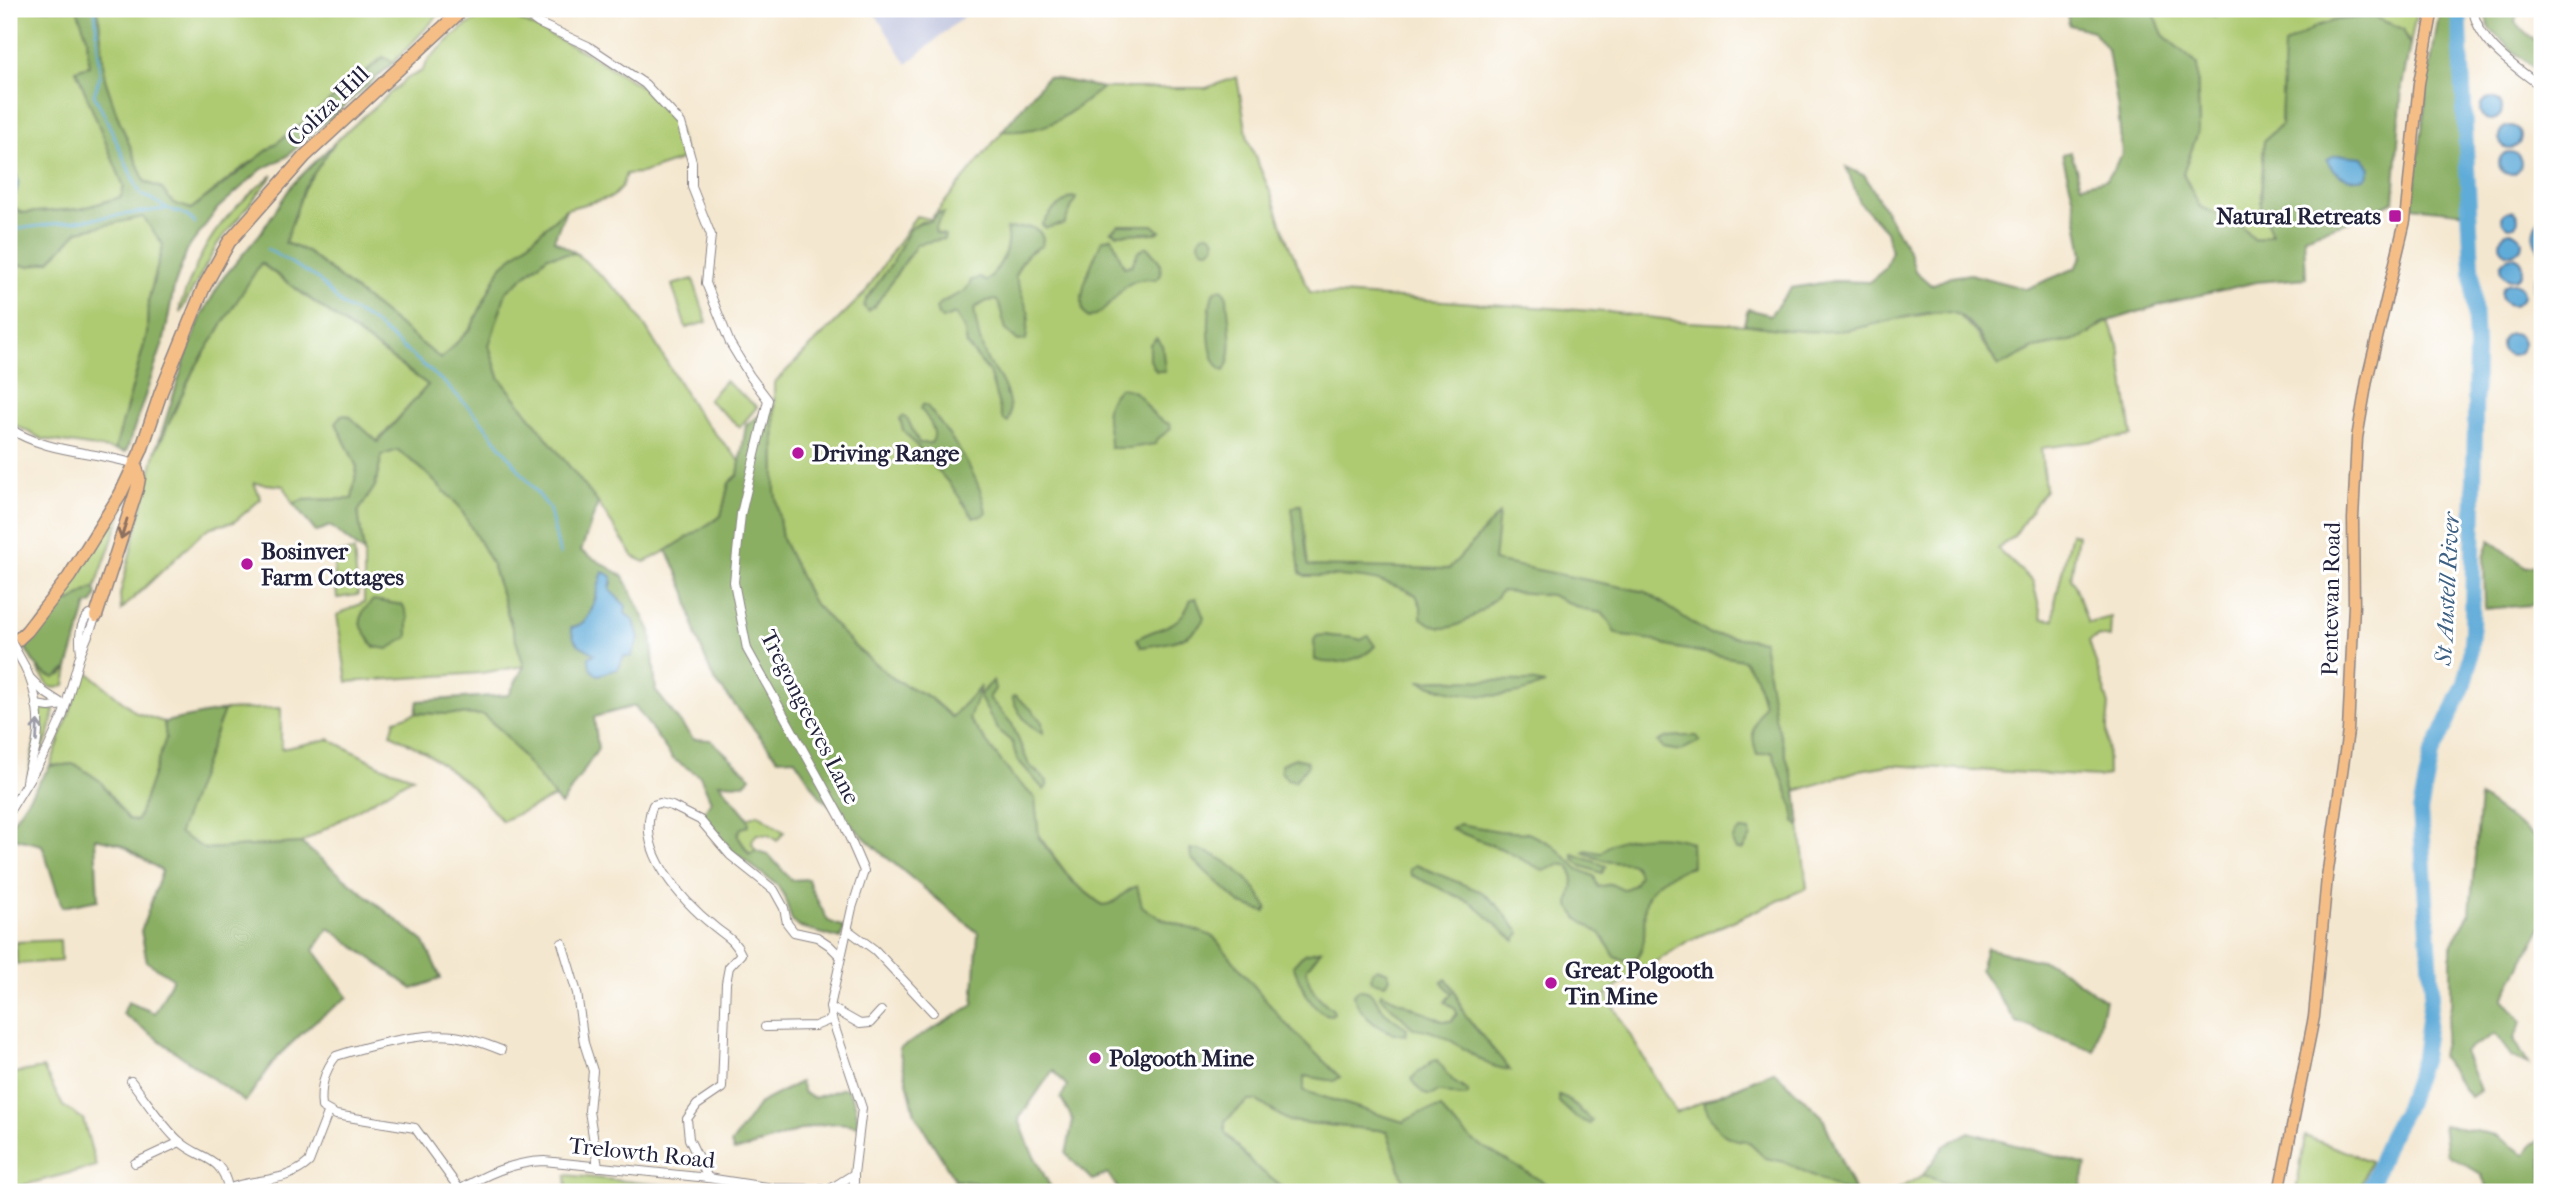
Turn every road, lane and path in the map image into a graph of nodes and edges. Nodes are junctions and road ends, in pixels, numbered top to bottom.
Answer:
1 (463, 9) edge
2 (519, 9) edge
3 (2433, 9) edge
4 (2473, 9) edge
5 (2542, 87) edge
6 (9, 428) edge
7 (135, 464) junction
8 (96, 616) joint
9 (9, 638) edge
10 (9, 648) edge
11 (30, 678) junction
12 (44, 692) junction
13 (35, 702) junction
14 (64, 705) junction
15 (26, 782) junction
16 (9, 812) edge
17 (848, 930) junction
18 (562, 943) dead end
19 (841, 957) junction
20 (831, 1007) junction
21 (881, 1011) dead end
22 (933, 1012) dead end
23 (832, 1019) junction
24 (765, 1027) dead end
25 (501, 1050) dead end
26 (131, 1081) dead end
27 (328, 1113) junction
28 (180, 1142) junction
29 (135, 1163) dead end
30 (598, 1167) junction
31 (854, 1174) junction
32 (708, 1178) junction
33 (727, 1182) junction
34 (225, 1190) edge
35 (458, 1191) edge
36 (727, 1192) edge
37 (828, 1192) edge
38 (854, 1192) edge
39 (2279, 1192) edge

1 - 7 highway, Coliza Hill
2 - 17 street, Tregongeeves Lane
3 - 39 main road, Pentewan Road
4 - 5 street
6 - 7 street
7 -> 8 highway
7 - 10 highway
8 - 14 street
9 - 11 street, bridge
11 - 12 street
11 - 13 street
12 - 13 street
12 - 14 street
13 - 14 street
15 -> 13 street
14 - 15 street
15 - 16 street
17 - 19 street, Tregongeeves Lane
17 - 22 street
18 - 30 street
19 - 20 street, Tregongeeves Lane
19 - 32 street
20 - 21 street
20 - 23 street, Tregongeeves Lane
23 - 24 street
23 - 31 street, Tregongeeves Lane
25 - 27 street
26 - 28 street
27 - 34 street
27 - 35 street
28 - 29 street
28 - 34 street
30 - 32 street, Trelowth Road
30 - 35 street, Trelowth Road
31 - 37 street
31 - 38 street, Tregongeeves Lane
32 - 33 street, Trelowth Road
33 - 36 street
33 - 37 street, Trelowth Road

